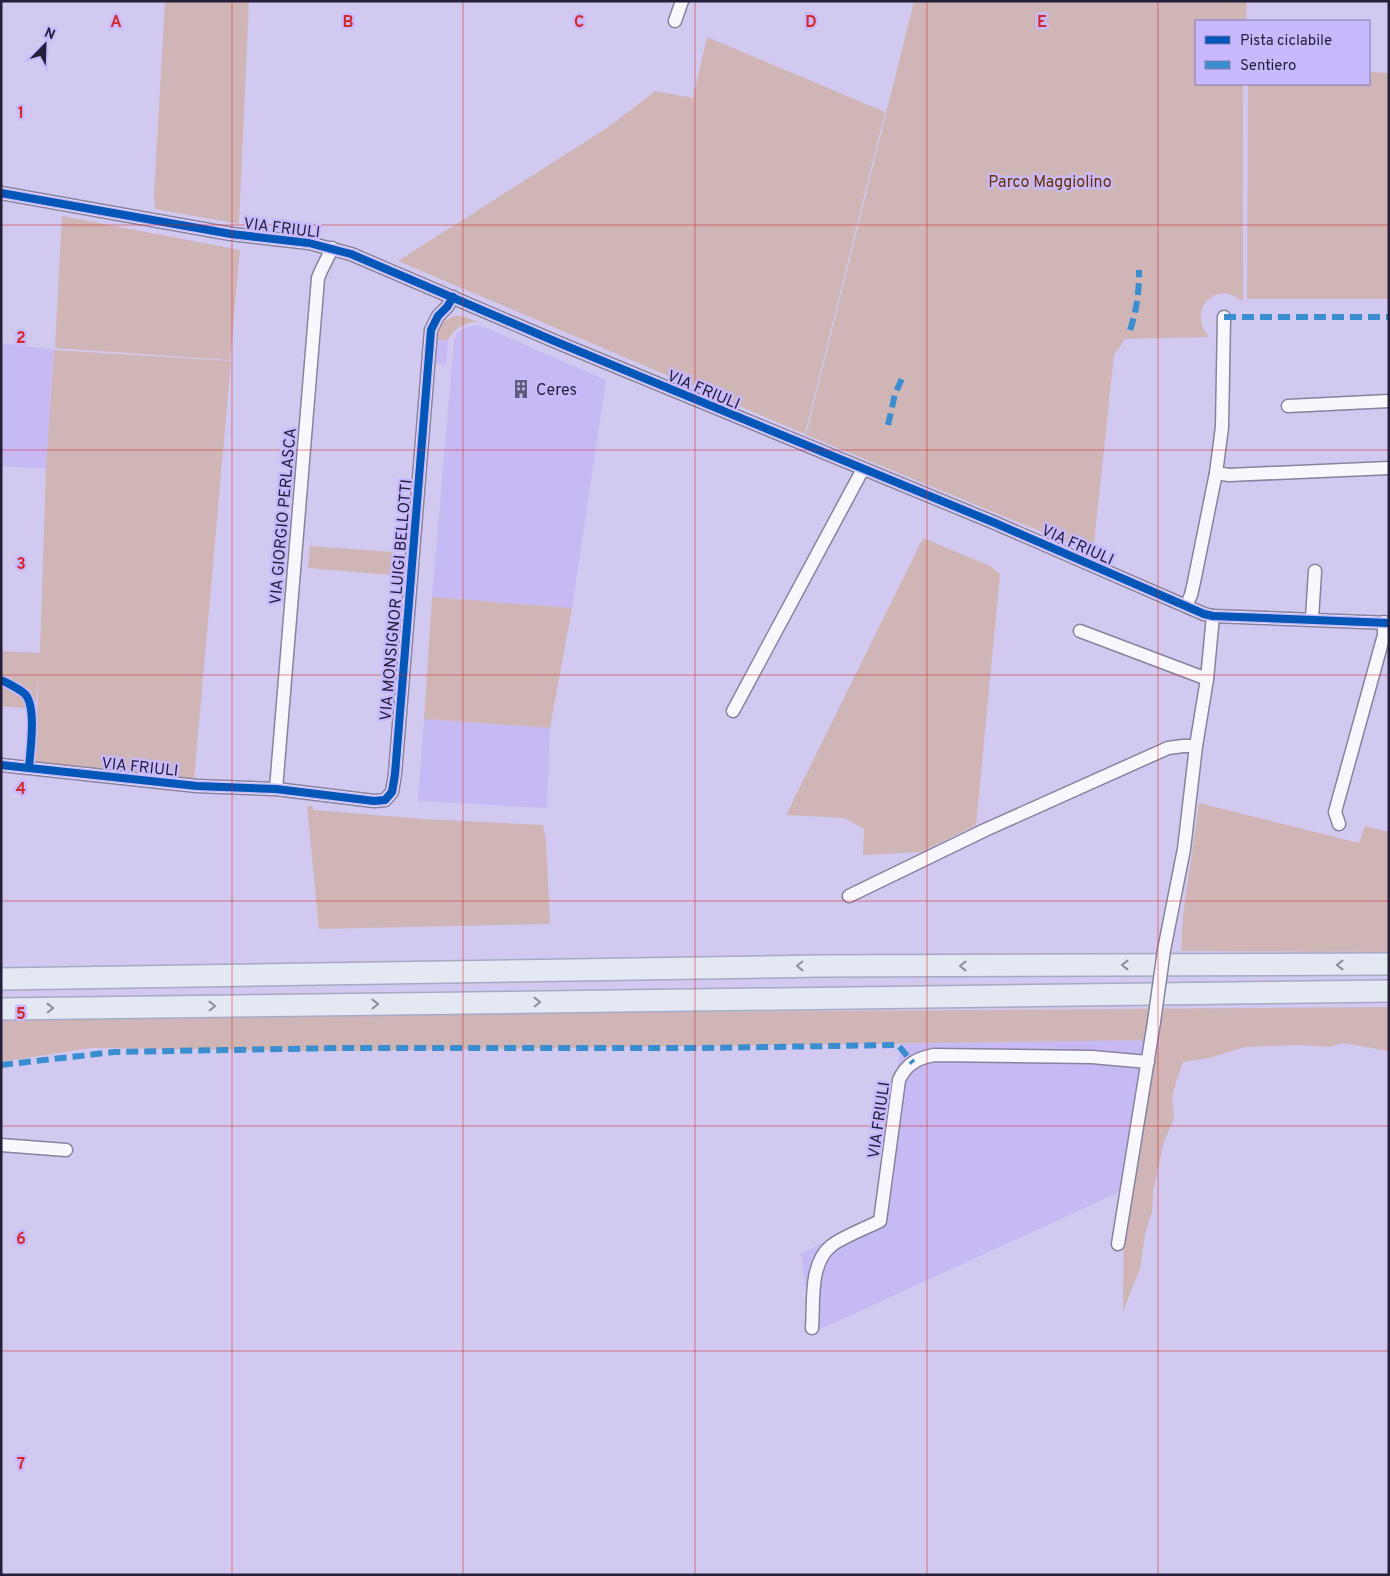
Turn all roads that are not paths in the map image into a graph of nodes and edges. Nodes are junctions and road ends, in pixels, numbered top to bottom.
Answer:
1 (682, 1) edge
2 (675, 21) dead end
3 (1, 193) edge
4 (332, 248) junction
5 (452, 297) junction
6 (1224, 317) dead end
7 (1389, 401) edge
8 (1288, 406) dead end
9 (1389, 468) edge
10 (864, 469) junction
11 (1216, 473) junction
12 (1316, 571) dead end
13 (1186, 606) junction
14 (1213, 616) junction
15 (1312, 619) junction
16 (1387, 622) edge
17 (1080, 631) dead end
18 (1207, 680) junction
19 (733, 711) dead end
20 (1196, 746) junction
21 (1, 765) edge
22 (276, 789) junction
23 (1338, 824) dead end
24 (849, 896) dead end
25 (1389, 964) edge
26 (1, 979) edge
27 (1389, 992) edge
28 (1, 1009) edge
29 (1148, 1062) junction
30 (1, 1145) edge
31 (66, 1150) dead end
32 (1118, 1244) dead end
33 (812, 1328) dead end

1 - 2 street
3 - 4 street, VIA FRIULI
4 - 5 street, VIA FRIULI
4 - 22 street, VIA GIORGIO PERLASCA
5 - 10 street, VIA FRIULI
5 - 22 street, VIA MONSIGNOR LUIGI BELLOTTI
6 - 11 street
7 - 8 street
9 - 11 street
10 - 13 street, VIA FRIULI
10 - 19 street
11 - 13 street
12 - 15 street
13 - 14 street, VIA FRIULI
14 - 15 street, VIA FRIULI
14 - 18 street
15 - 16 street, VIA FRIULI
16 - 23 street, VIA FRIULI
17 - 18 street
18 - 20 street
20 - 24 street
20 - 29 street, bridge
21 - 22 street, VIA FRIULI
25 -> 26 highway
28 -> 27 highway
29 - 32 street
29 - 33 street, VIA FRIULI
30 - 31 street

